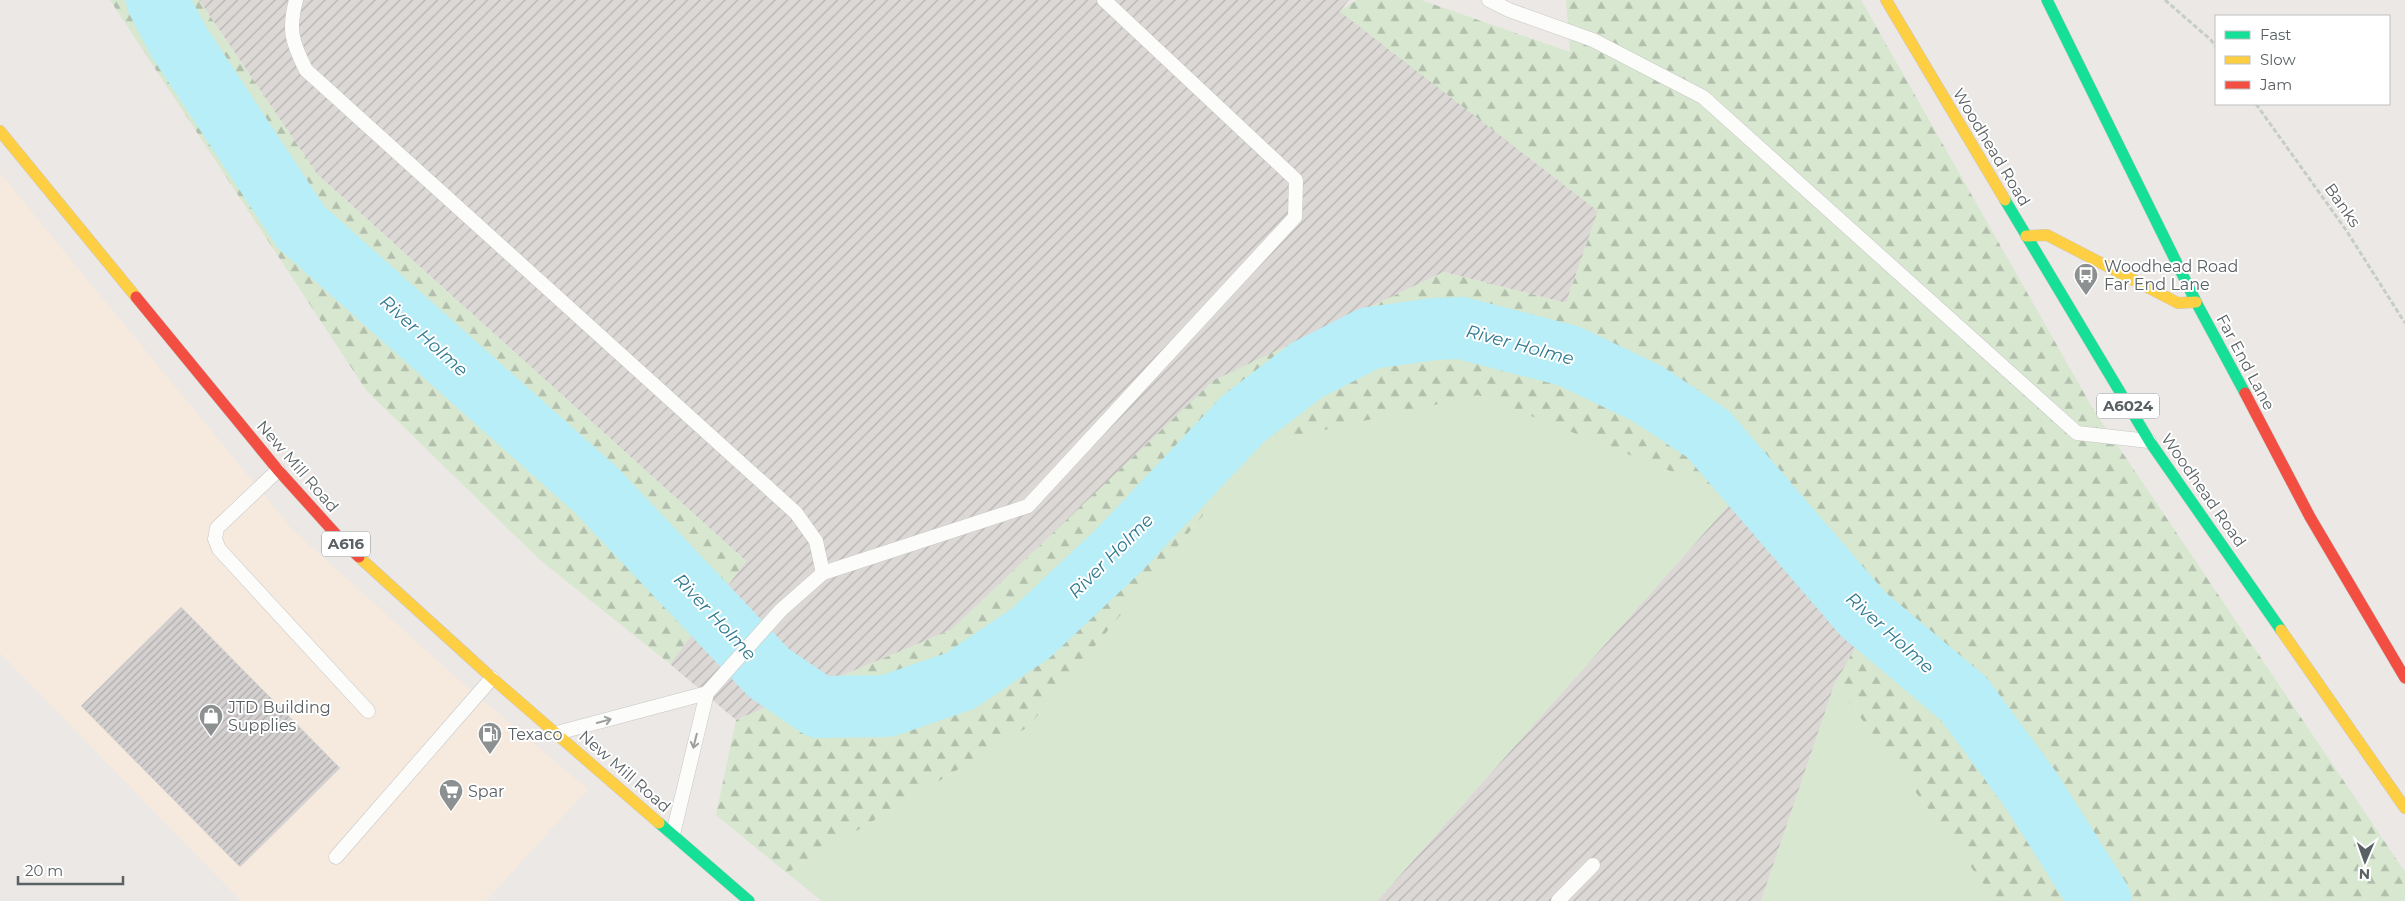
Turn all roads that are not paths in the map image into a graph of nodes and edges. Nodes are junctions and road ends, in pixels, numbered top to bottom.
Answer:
1 (296, 0) edge
2 (1104, 0) edge
3 (1489, 0) edge
4 (1886, 0) edge
5 (2047, 0) edge
6 (0, 131) edge
7 (2026, 236) junction
8 (2196, 302) junction
9 (2150, 442) junction
10 (278, 470) junction
11 (823, 573) junction
12 (492, 678) junction
13 (2405, 678) edge
14 (707, 694) junction
15 (368, 711) dead end
16 (557, 733) junction
17 (2405, 808) edge
18 (673, 834) junction
19 (336, 857) dead end
20 (1593, 864) dead end
21 (749, 901) edge
22 (1558, 901) edge

1 - 11 lane
2 - 11 lane
3 - 9 lane
4 - 7 main road, Woodhead Road / A6024
5 - 8 main road, Far End Lane
6 - 10 main road, New Mill Road / A616
7 - 8 main road
7 - 9 main road, Woodhead Road / A6024
8 - 13 main road, Far End Lane
9 - 17 main road, Woodhead Road / A6024
10 - 12 main road, New Mill Road / A616
10 - 15 lane
11 - 14 lane
12 - 16 main road, New Mill Road / A616
12 - 19 lane
16 -> 14 lane
14 -> 18 lane
16 - 18 main road, New Mill Road / A616
18 - 21 main road, New Mill Road / A616
20 - 22 lane

